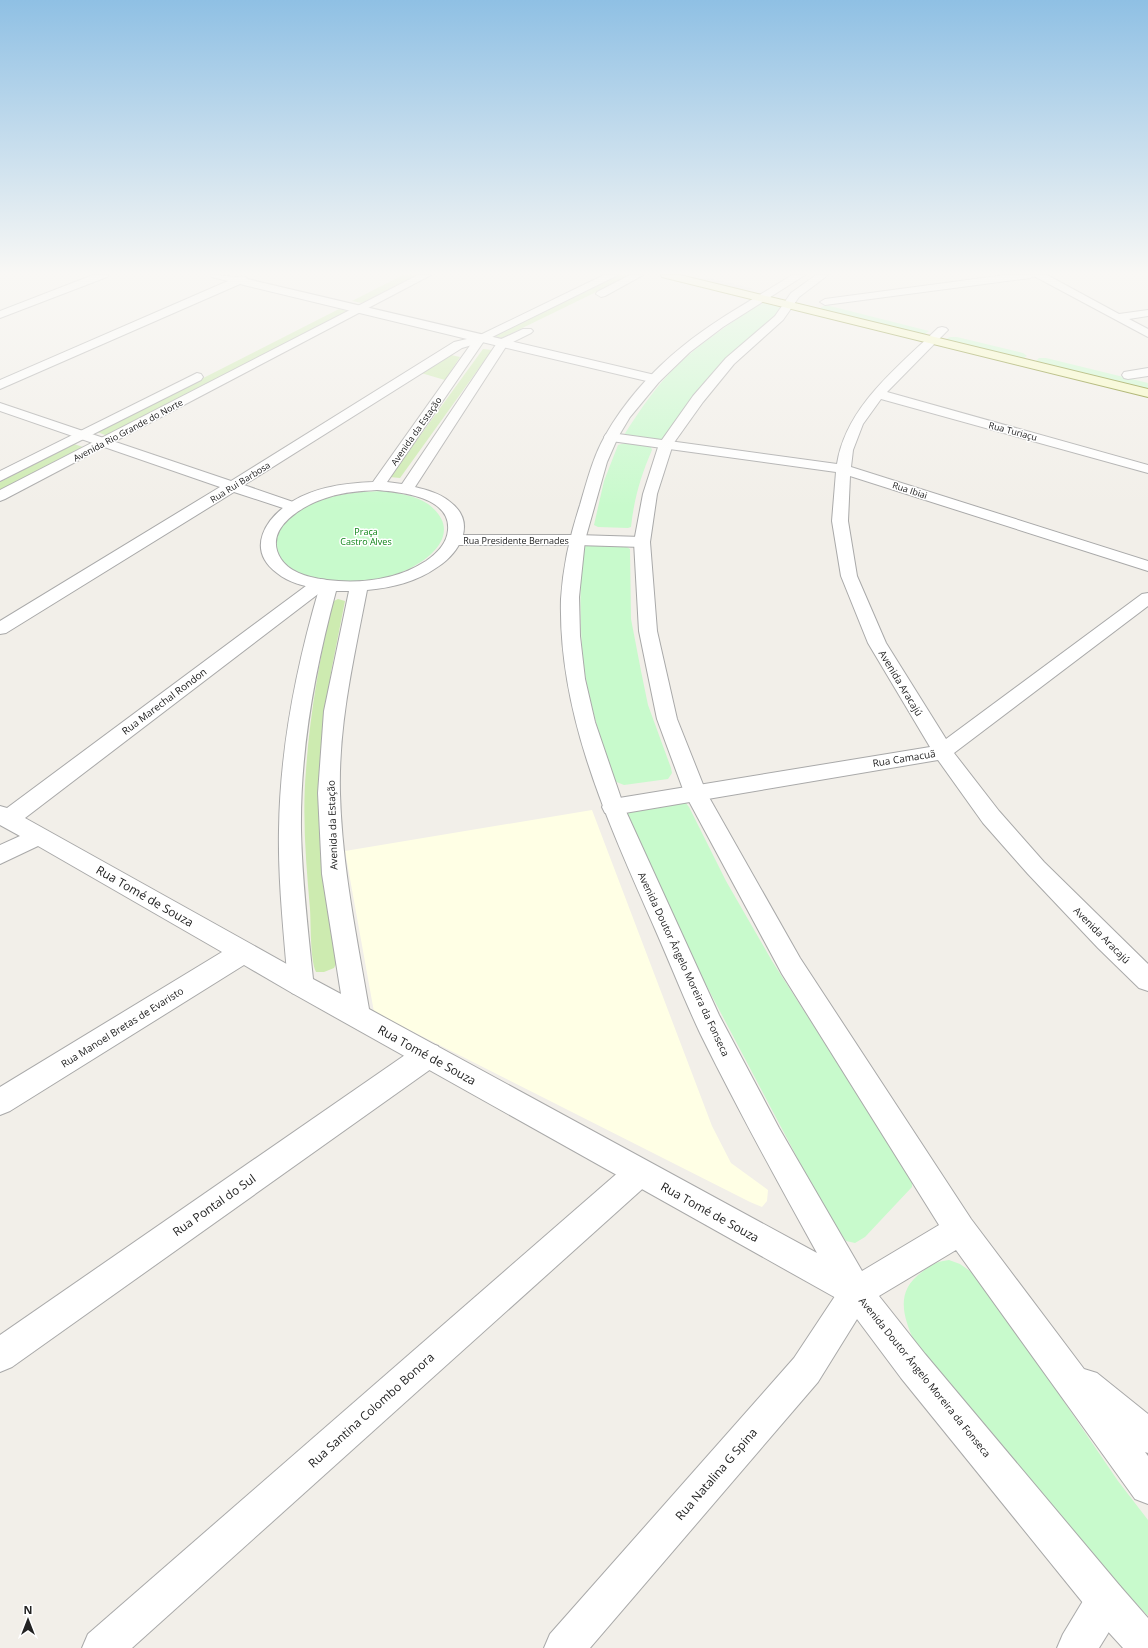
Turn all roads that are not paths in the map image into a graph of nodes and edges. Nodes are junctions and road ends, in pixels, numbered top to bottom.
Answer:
1 (76, 352) edge
2 (277, 352) edge
3 (447, 352) edge
4 (471, 352) edge
5 (497, 352) edge
6 (541, 352) edge
7 (684, 352) edge
8 (740, 352) edge
9 (918, 352) edge
10 (995, 352) edge
11 (1034, 352) dead end
12 (1024, 362) junction
13 (206, 372) dead end
14 (1113, 372) dead end
15 (1148, 372) edge
16 (1128, 375) junction
17 (655, 379) junction
18 (1148, 380) edge
19 (0, 385) edge
20 (1148, 393) edge
21 (878, 394) junction
22 (0, 407) edge
23 (81, 436) junction
24 (611, 437) junction
25 (102, 443) junction
26 (666, 444) junction
27 (843, 469) junction
28 (1148, 469) edge
29 (0, 477) edge
30 (233, 486) junction
31 (377, 486) junction
32 (407, 488) junction
33 (0, 496) edge
34 (294, 507) junction
35 (454, 540) junction
36 (577, 540) junction
37 (642, 542) junction
38 (1148, 566) edge
39 (324, 585) junction
40 (359, 586) junction
41 (1148, 598) edge
42 (0, 629) edge
43 (942, 752) junction
44 (695, 792) junction
45 (613, 807) junction
46 (4, 816) edge
47 (39, 836) junction
48 (0, 855) edge
49 (244, 952) junction
50 (1146, 975) edge
51 (301, 985) junction
52 (357, 1016) junction
53 (428, 1055) junction
54 (0, 1102) edge
55 (639, 1173) junction
56 (960, 1230) junction
57 (856, 1292) junction
58 (0, 1355) edge
59 (1062, 1367) junction
60 (1148, 1436) edge
61 (1148, 1486) edge
62 (1106, 1600) junction
63 (1148, 1647) edge
64 (102, 1648) edge
65 (564, 1648) edge
66 (1077, 1648) edge

1 - 19 street
2 - 25 street, Avenida Rio Grande do Norte
3 - 30 street, Rua Rui Barbosa
4 - 31 street, Avenida da Estação
5 - 32 street
6 - 17 street
7 - 17 street, Avenida Doutor Ângelo Moreira da Fonseca
8 - 26 street
9 - 21 street, Avenida Aracajú
10 - 12 main road
11 - 12 main road
12 - 20 main road
13 - 23 street, Avenida Rio Grande do Norte
14 - 16 main road
15 - 16 street
16 - 18 main road
17 - 24 street, Avenida Doutor Ângelo Moreira da Fonseca
21 - 27 street, Avenida Aracajú
21 - 28 street, Rua Turiaçu
22 - 23 street
23 - 25 street
23 - 29 street, Avenida Rio Grande do Norte
24 - 26 street, Rua Ibiai
24 - 36 street, Avenida Doutor Ângelo Moreira da Fonseca
25 - 30 street
25 - 33 street, Avenida Rio Grande do Norte
26 - 27 street, Rua Ibiai
26 - 37 street
27 - 38 street, Rua Ibiai
27 - 43 street, Avenida Aracajú
30 - 34 street
30 - 42 street, Rua Rui Barbosa
31 - 32 street
31 - 34 street
32 - 35 street
34 - 39 street
35 - 36 street, Rua Presidente Bernades
35 - 40 street
36 - 37 street, Rua Presidente Bernades
36 - 45 street, Avenida Doutor Ângelo Moreira da Fonseca
37 - 44 street
39 - 40 street
39 - 46 street, Rua Marechal Rondon
39 - 51 street
40 - 52 street, Avenida da Estação
41 - 43 street, Rua Camacuã
43 - 44 street, Rua Camacuã
43 - 50 street, Avenida Aracajú
44 - 45 street, Rua Camacuã
44 - 56 street
45 - 57 street, Avenida Doutor Ângelo Moreira da Fonseca
46 - 47 street, Rua Tomé de Souza
47 - 48 street
47 - 49 street, Rua Tomé de Souza
49 - 51 street, Rua Tomé de Souza
49 - 54 street, Rua Manoel Bretas de Evaristo
51 - 52 street, Rua Tomé de Souza
52 - 53 street, Rua Tomé de Souza
53 - 55 street, Rua Tomé de Souza
53 - 58 street, Rua Pontal do Sul
55 - 57 street, Rua Tomé de Souza
55 - 64 street, Rua Santina Colombo Bonora
56 - 57 street
56 - 59 street
57 - 62 street, Avenida Doutor Ângelo Moreira da Fonseca
57 - 65 street, Rua Natalina G Spina
59 - 60 street
59 - 61 street
62 - 63 street, Avenida Doutor Ângelo Moreira da Fonseca
62 - 66 street

